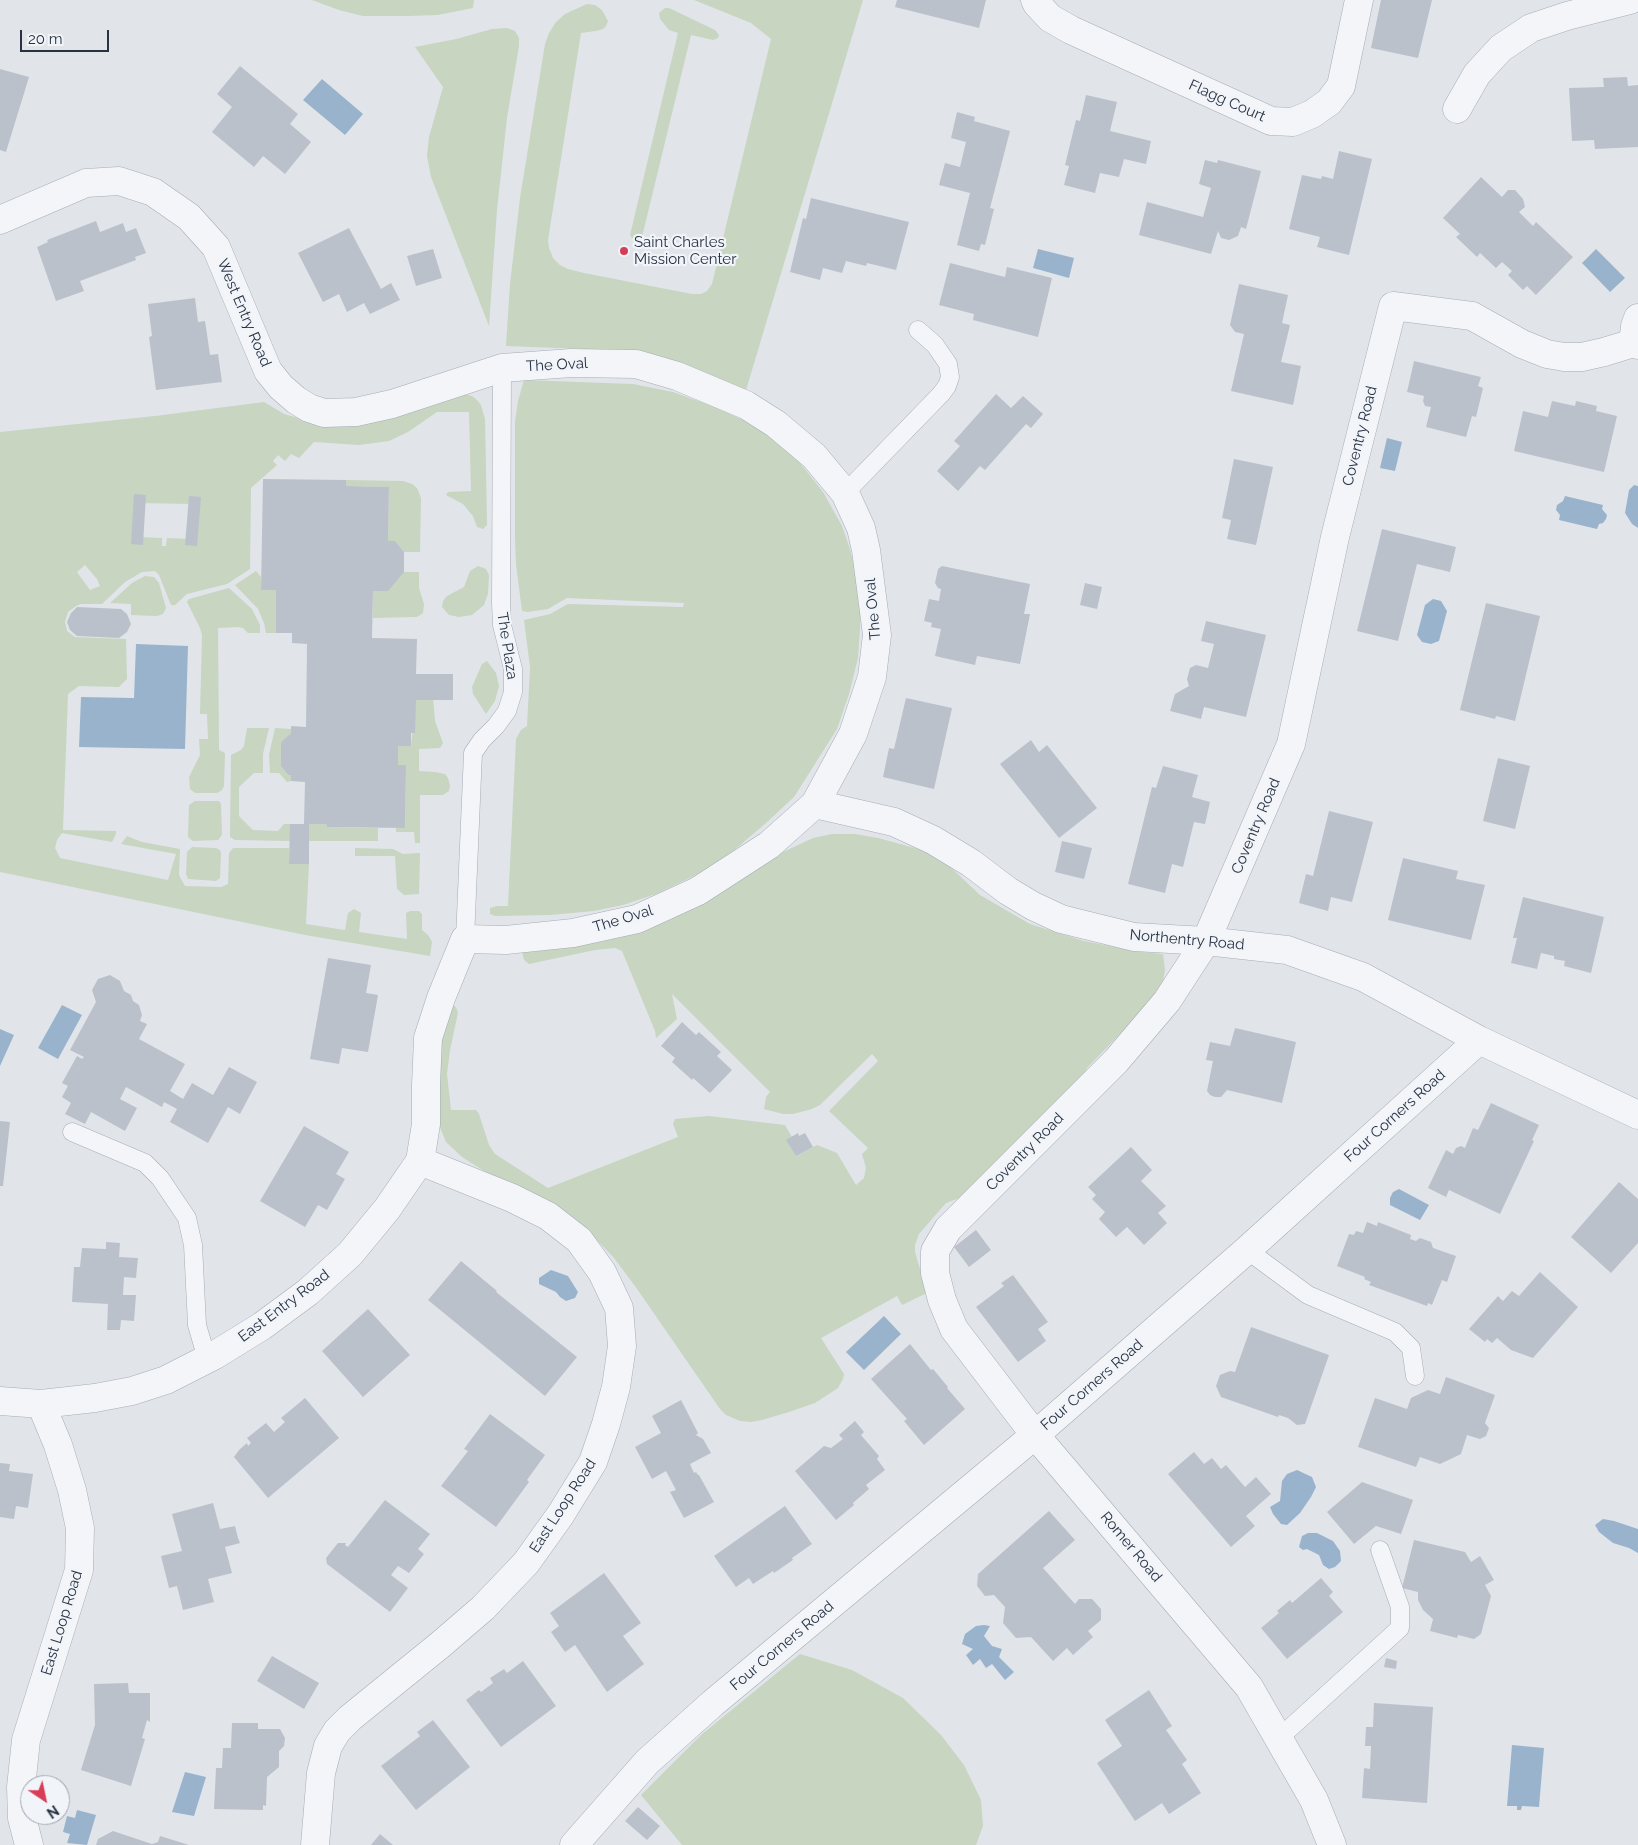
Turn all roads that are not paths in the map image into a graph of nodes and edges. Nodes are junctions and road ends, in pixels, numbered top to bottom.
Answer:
1 (1035, 0) edge
2 (1359, 0) edge
3 (1630, 0) edge
4 (1457, 109) dead end
5 (0, 220) edge
6 (918, 330) dead end
7 (1638, 335) edge
8 (502, 368) junction
9 (845, 493) junction
10 (815, 804) junction
11 (465, 939) junction
12 (1206, 941) junction
13 (1479, 1040) junction
14 (1638, 1115) edge
15 (72, 1132) dead end
16 (420, 1161) junction
17 (1247, 1250) junction
18 (935, 1251) joint
19 (207, 1359) junction
20 (1414, 1376) dead end
21 (0, 1401) edge
22 (41, 1404) junction
23 (1035, 1435) junction
24 (1380, 1550) dead end
25 (1278, 1739) junction
26 (29, 1845) edge
27 (315, 1845) edge
28 (574, 1845) edge
29 (1332, 1845) edge

1 - 2 street, Flagg Court
3 - 4 street
5 - 8 street, West Entry Road
6 - 9 lane
7 - 12 street, Coventry Road
8 - 9 street, The Oval
8 - 11 lane, The Plaza
9 - 10 street, The Oval
10 - 11 street, The Oval
10 - 12 street, Northentry Road
11 - 16 street, East Entry Road
12 - 13 street, Northentry Road
12 - 18 street, Coventry Road
13 - 14 street
13 - 17 street, Four Corners Road
15 - 19 lane
16 - 19 street, East Entry Road
16 - 27 street, East Loop Road
17 - 20 lane
17 - 23 street, Four Corners Road
18 - 23 street, Romer Road
19 - 22 street, East Entry Road
21 - 22 street, East Entry Road
22 - 26 street, East Loop Road
23 - 25 street, Romer Road
23 - 28 street, Four Corners Road
24 - 25 lane
25 - 29 street, Romer Road

